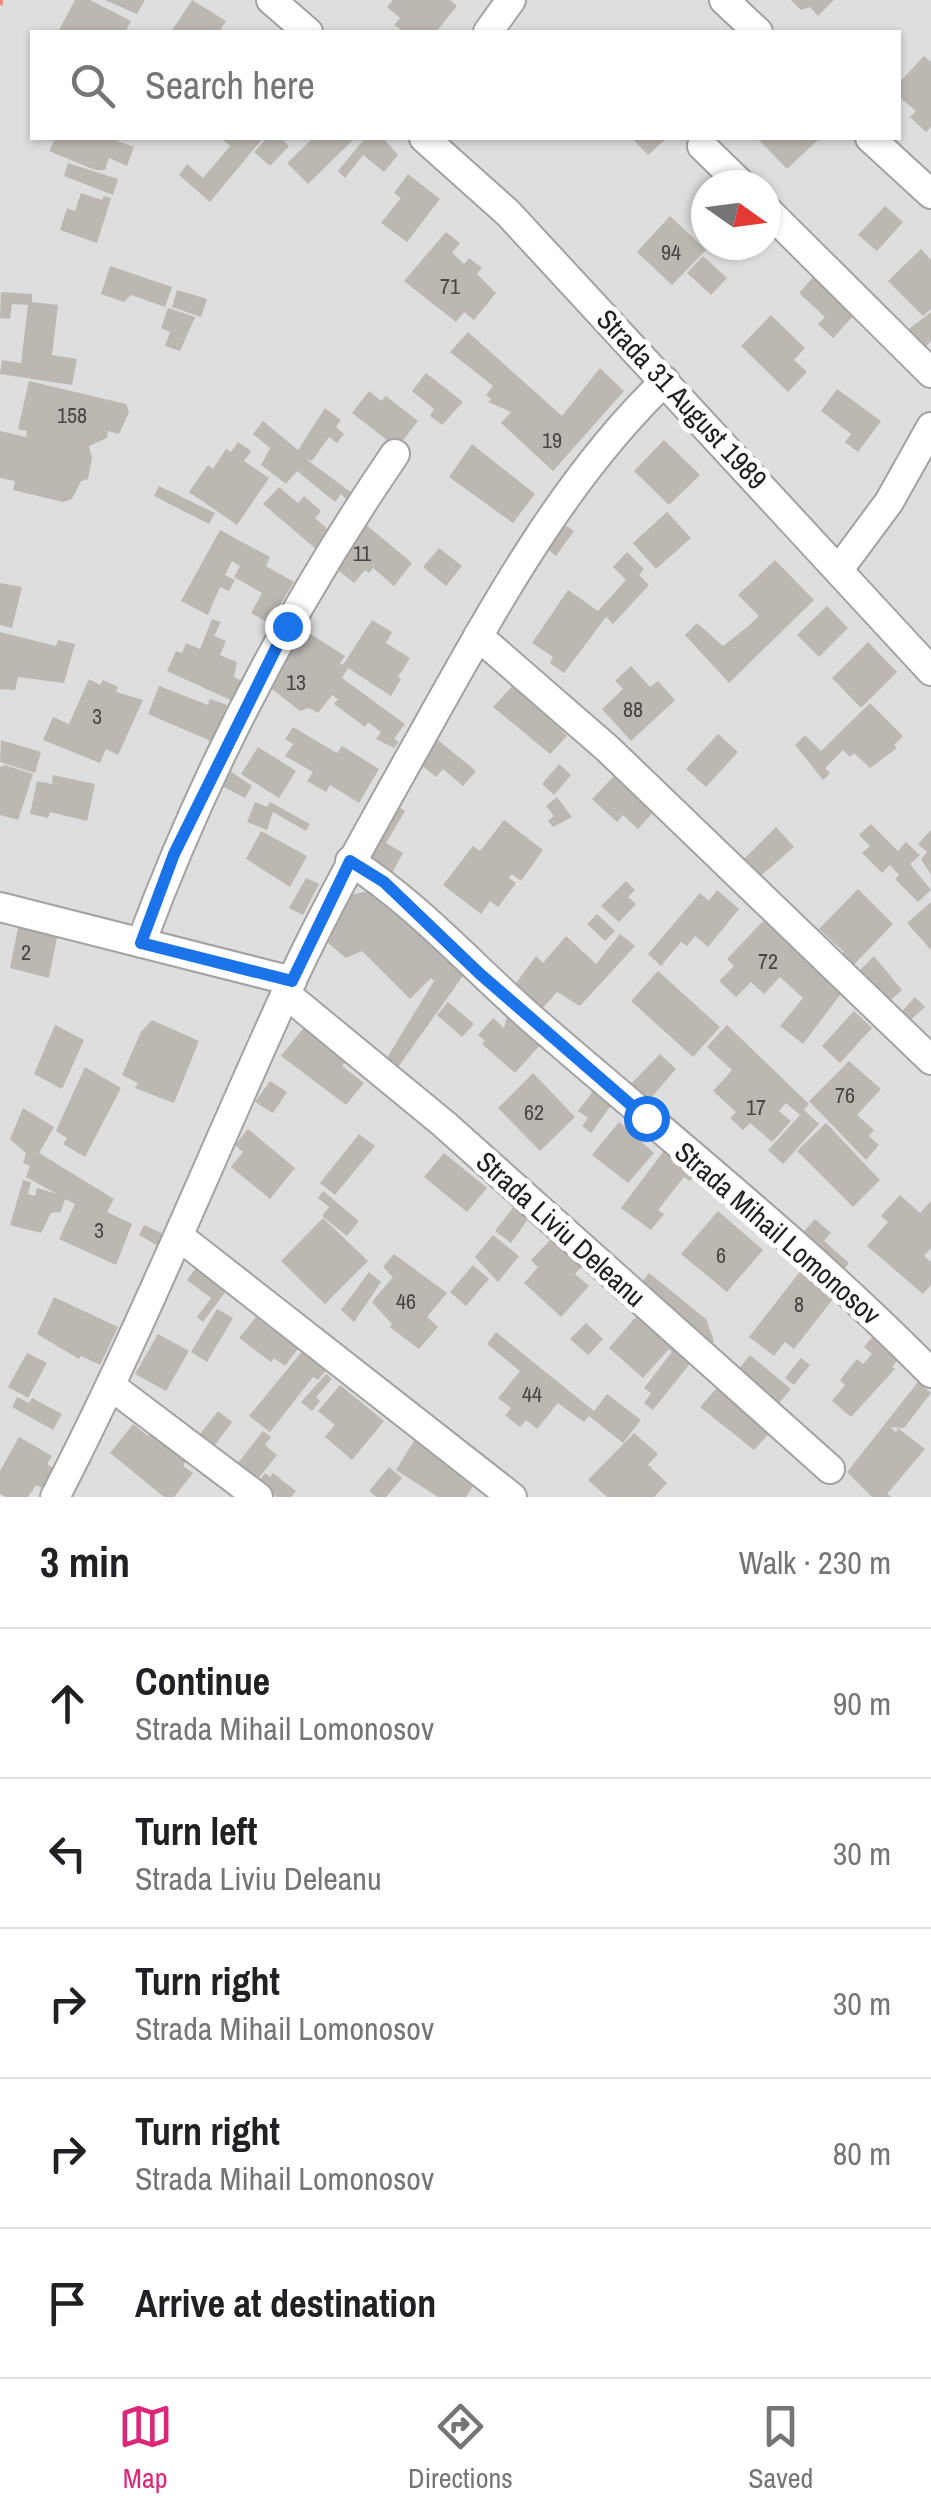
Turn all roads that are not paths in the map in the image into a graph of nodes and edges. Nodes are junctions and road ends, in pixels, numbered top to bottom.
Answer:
1 (271, 0) edge
2 (511, 0) edge
3 (724, 0) edge
4 (306, 30) edge
5 (489, 30) edge
6 (756, 30) edge
7 (426, 140) edge
8 (872, 140) edge
9 (702, 146) dead end
10 (727, 170) edge
11 (931, 194) edge
12 (781, 224) edge
13 (931, 373) edge
14 (665, 381) junction
15 (931, 427) edge
16 (395, 454) dead end
17 (840, 568) junction
18 (478, 636) junction
19 (931, 670) edge
20 (350, 861) junction
21 (0, 907) edge
22 (141, 943) junction
23 (289, 988) junction
24 (931, 1060) edge
25 (180, 1237) junction
26 (931, 1374) edge
27 (110, 1386) junction
28 (830, 1470) dead end
29 (54, 1497) edge
30 (258, 1497) edge
31 (512, 1497) edge

1 - 4 street
2 - 5 street
3 - 6 street
7 - 14 street, Strada 31 August 1989
8 - 11 street
9 - 10 street
12 - 13 street
14 - 17 street, Strada 31 August 1989
14 - 18 street
15 - 17 street
16 - 22 street
17 - 19 street, Strada 31 August 1989
18 - 20 street
18 - 24 street
20 - 23 street
20 - 26 street, Strada Mihail Lomonosov
21 - 22 street
22 - 23 street
23 - 25 street
23 - 28 street, Strada Liviu Deleanu
25 - 27 street
25 - 31 street
27 - 29 street
27 - 30 street

